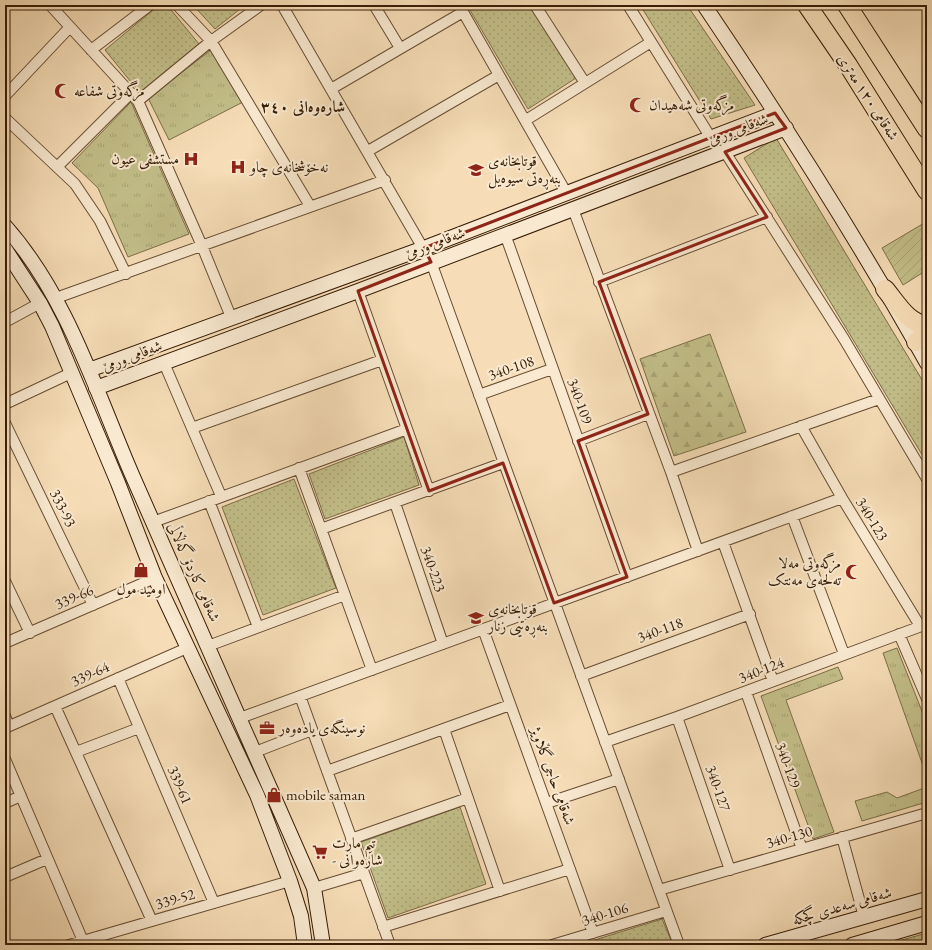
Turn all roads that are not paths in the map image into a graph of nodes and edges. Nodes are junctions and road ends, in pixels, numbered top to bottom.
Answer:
1 (50, 5) edge
2 (150, 5) edge
3 (177, 5) edge
4 (261, 5) edge
5 (282, 5) edge
6 (374, 5) edge
7 (535, 5) edge
8 (628, 5) edge
9 (704, 5) edge
10 (807, 5) edge
11 (847, 5) edge
12 (461, 9) edge
13 (70, 27) junction
14 (211, 41) junction
15 (651, 42) junction
16 (400, 48) junction
17 (91, 50) junction
18 (499, 75) junction
19 (585, 83) junction
20 (331, 88) junction
21 (130, 93) junction
22 (5, 96) edge
23 (138, 101) junction
24 (775, 113) junction
25 (5, 118) edge
26 (526, 120) junction
27 (786, 128) junction
28 (927, 129) edge
29 (711, 138) junction
30 (368, 151) junction
31 (725, 152) junction
32 (57, 167) junction
33 (917, 174) junction
34 (385, 180) junction
35 (927, 191) edge
36 (567, 194) junction
37 (927, 197) edge
38 (310, 206) junction
39 (573, 209) junction
40 (767, 217) junction
41 (5, 226) edge
42 (505, 234) junction
43 (202, 246) junction
44 (424, 248) junction
45 (5, 249) edge
46 (431, 262) junction
47 (126, 274) junction
48 (599, 282) junction
49 (885, 289) junction
50 (358, 291) junction
51 (56, 298) junction
52 (40, 303) junction
53 (231, 317) junction
54 (5, 322) edge
55 (927, 325) edge
56 (923, 346) edge
57 (382, 360) junction
58 (164, 362) junction
59 (552, 369) junction
60 (89, 370) junction
61 (71, 373) junction
62 (96, 388) junction
63 (479, 395) junction
64 (879, 399) junction
65 (5, 404) edge
66 (648, 414) junction
67 (5, 423) edge
68 (801, 426) junction
69 (192, 428) junction
70 (407, 429) junction
71 (578, 441) junction
72 (503, 462) junction
73 (299, 468) junction
74 (671, 472) junction
75 (133, 476) junction
76 (927, 479) edge
77 (118, 483) junction
78 (429, 491) junction
79 (221, 496) junction
80 (842, 498) junction
81 (208, 501) junction
82 (395, 503) junction
83 (792, 516) junction
84 (153, 522) junction
85 (321, 529) junction
86 (723, 542) junction
87 (698, 551) junction
88 (627, 577) junction
89 (155, 578) junction
90 (5, 581) edge
91 (345, 595) junction
92 (554, 603) junction
93 (93, 605) junction
94 (750, 614) junction
95 (924, 625) edge
96 (258, 628) junction
97 (483, 629) junction
98 (30, 632) junction
99 (899, 634) junction
100 (5, 643) edge
101 (443, 644) junction
102 (208, 646) junction
103 (187, 648) junction
104 (844, 654) junction
105 (372, 670) junction
106 (581, 676) junction
107 (118, 678) junction
108 (773, 681) junction
109 (746, 692) junction
110 (300, 696) junction
111 (927, 699) edge
112 (510, 705) junction
113 (55, 706) junction
114 (5, 716) edge
115 (677, 717) junction
116 (240, 718) junction
117 (7, 727) edge
118 (139, 728) junction
119 (444, 729) junction
120 (312, 730) junction
121 (606, 742) junction
122 (76, 752) junction
123 (255, 752) junction
124 (5, 760) edge
125 (327, 771) junction
126 (620, 779) junction
127 (21, 796) junction
128 (468, 798) junction
129 (5, 803) edge
130 (547, 803) junction
131 (927, 813) edge
132 (842, 837) junction
133 (351, 839) junction
134 (802, 849) junction
135 (48, 859) junction
136 (570, 869) junction
137 (730, 870) junction
138 (364, 873) junction
139 (5, 877) edge
140 (290, 881) junction
141 (314, 888) junction
142 (659, 890) junction
143 (500, 891) junction
144 (927, 899) edge
145 (214, 903) junction
146 (666, 911) junction
147 (864, 917) junction
148 (152, 921) junction
149 (927, 923) edge
150 (383, 927) junction
151 (593, 933) junction
152 (82, 941) junction
153 (791, 942) edge
154 (69, 945) edge
155 (306, 945) edge
156 (323, 945) edge
157 (390, 945) edge
158 (552, 945) edge
159 (678, 945) edge
160 (765, 945) edge
161 (852, 945) edge

1 - 13 street
2 - 17 street
3 - 14 street
4 - 14 street
5 - 20 street
6 - 16 street
7 - 19 street
8 - 15 street
9 - 24 street
10 - 33 highway, شەقامی ١٢٠ مەتری
11 - 28 highway
12 - 16 street
12 - 18 street
13 - 17 street
13 - 22 street
14 - 23 street
14 - 38 street
15 - 19 street
15 - 29 street
16 - 20 street
17 - 21 street
18 - 26 street
18 - 30 street
19 - 26 street
20 - 30 street
21 - 23 street
21 - 32 street
23 - 43 street
24 - 27 street
24 - 29 street, شەقامی ورمێ
25 - 32 street
26 - 36 street
27 - 31 street, شەقامی ورمێ
27 - 49 street
29 - 36 street, شەقامی ورمێ
30 - 34 street
31 - 39 street, شەقامی ورمێ
31 - 40 street
32 - 47 street
33 - 35 highway, شەقامی ١٢٠ مەتری
33 - 37 highway
34 - 38 street
34 - 44 street
36 - 44 street, شەقامی ورمێ
38 - 43 street
39 - 42 street, شەقامی ورمێ
39 - 48 street
40 - 48 street
40 - 64 street
41 - 51 street, شەقامی کاردۆ گەڵاڵی
42 - 46 street, شەقامی ورمێ
42 - 59 street, 340-109
43 - 47 street
43 - 53 street
44 - 46 street
44 - 53 street, شەقامی ورمێ
45 - 52 street
46 - 50 street, شەقامی ورمێ
46 - 63 street
47 - 51 street
48 - 66 street
49 - 55 highway
49 - 56 street
50 - 57 street
50 - 58 street, شەقامی ورمێ
51 - 60 street, شەقامی کاردۆ گەڵاڵی
52 - 54 street
52 - 61 street
53 - 60 street, شەقامی ورمێ
57 - 69 street
57 - 70 street
58 - 62 street, شەقامی ورمێ
58 - 69 street
59 - 63 street, 340-108
59 - 71 street, 340-109
60 - 62 street, شەقامی کاردۆ گەڵاڵی
61 - 65 street
61 - 77 street
62 - 75 street, شەقامی کاردۆ گەڵاڵی
63 - 72 street
64 - 68 street
64 - 76 street
66 - 71 street
66 - 74 street
67 - 93 street, 333-93
68 - 74 street
68 - 80 street, 340-123
69 - 79 street
70 - 73 street
70 - 78 street
71 - 88 street, 340-109
72 - 78 street
72 - 92 street
73 - 79 street
73 - 85 street
74 - 87 street
75 - 77 street
75 - 84 street, شەقامی کاردۆ گەڵاڵی
77 - 89 street
78 - 82 street
79 - 81 street
80 - 83 street
80 - 95 street, 340-123
81 - 84 street
81 - 96 street
82 - 85 street
82 - 101 street, 340-223
83 - 86 street
83 - 104 street
84 - 102 street, شەقامی کاردۆ گەڵاڵی
85 - 91 street
86 - 87 street
86 - 94 street
87 - 88 street
88 - 92 street
89 - 93 street, 339-66
89 - 103 street
90 - 98 street
91 - 96 street
91 - 105 street
92 - 97 street
92 - 106 street
93 - 98 street, 339-66
94 - 106 street, 340-118
94 - 108 street
95 - 99 street, 340-124
96 - 102 street
97 - 101 street
97 - 112 street, شەقامی حاجی گڵاویژ
98 - 100 street, 339-66
99 - 104 street, 340-124
99 - 111 street
101 - 105 street
102 - 116 street, شەقامی کاردۆ گەڵاڵی
103 - 107 street, 339-64
103 - 140 street
104 - 108 street, 340-124
105 - 110 street
106 - 121 street
107 - 113 street, 339-64
107 - 118 street, 339-61
108 - 109 street, 340-124
109 - 115 street, 340-124
109 - 134 street, 340-129
110 - 116 street
110 - 120 street
112 - 119 street
112 - 130 street, شەقامی حاجی گڵاویژ
113 - 117 street, 339-64
113 - 122 street
114 - 117 street
115 - 121 street, 340-124
115 - 137 street, 340-127
116 - 123 street, شەقامی کاردۆ گەڵاڵی
118 - 122 street
118 - 145 street, 339-61
119 - 125 street
119 - 128 street
120 - 123 street
120 - 125 street
121 - 126 street
122 - 148 street
123 - 141 street, شەقامی کاردۆ گەڵاڵی
124 - 127 street
125 - 133 street
126 - 130 street
126 - 142 street
127 - 129 street
127 - 135 street
128 - 133 street
128 - 143 street
130 - 136 street, شەقامی حاجی گڵاویژ
131 - 132 street, 340-130
132 - 134 street, 340-130
132 - 147 street
133 - 138 street
134 - 137 street, 340-130
135 - 139 street
135 - 152 street
136 - 143 street
136 - 151 street, شەقامی حاجی گڵاویژ
137 - 142 street, 340-130
138 - 141 street
138 - 150 street
140 - 145 street, 339-52
140 - 155 street
141 - 156 street, شەقامی کاردۆ گەڵاڵی
142 - 146 street
143 - 150 street
144 - 147 street, شەقامی سەعدی گچکە
145 - 148 street, 339-52
146 - 151 street, 340-106
146 - 159 street
147 - 153 street, شەقامی سەعدی گچکە
148 - 152 street, 339-52
149 - 161 street
150 - 157 street
151 - 158 street, 340-106
152 - 154 street, 339-52
153 - 160 street, شەقامی سەعدی گچکە

